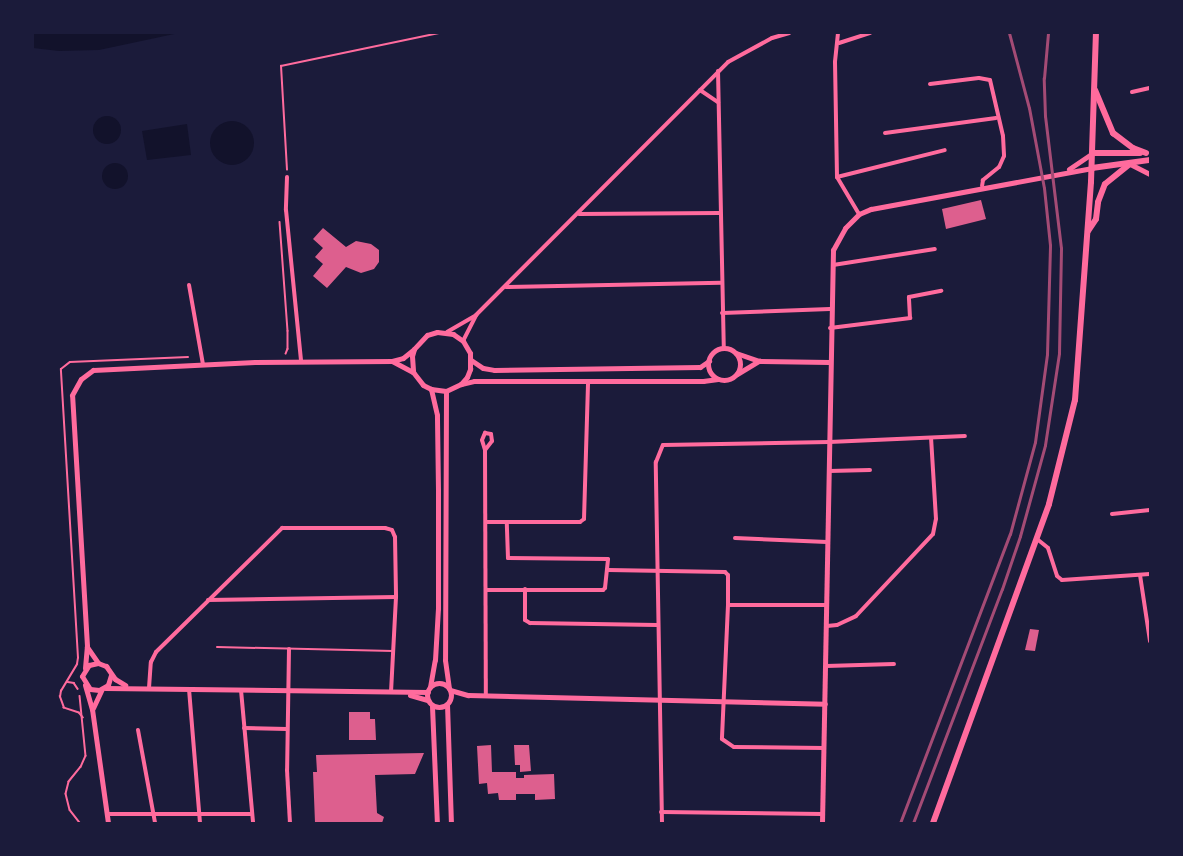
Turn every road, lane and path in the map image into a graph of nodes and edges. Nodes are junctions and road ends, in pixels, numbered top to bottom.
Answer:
1 (439, 33) edge
2 (789, 33) edge
3 (838, 33) edge
4 (870, 33) edge
5 (1096, 33) edge
6 (839, 43) junction
7 (718, 71) junction
8 (930, 84) dead end
9 (1094, 88) junction
10 (1150, 88) edge
11 (700, 90) junction
12 (1132, 92) dead end
13 (718, 102) junction
14 (996, 118) junction
15 (885, 134) dead end
16 (945, 150) dead end
17 (1093, 153) junction
18 (1148, 153) edge
19 (1150, 160) edge
20 (1130, 164) junction
21 (1092, 168) junction
22 (1059, 173) junction
23 (1150, 174) edge
24 (287, 177) joint
25 (837, 177) junction
26 (982, 186) junction
27 (719, 213) junction
28 (279, 214) dead end
29 (577, 214) junction
30 (858, 214) junction
31 (1087, 232) junction
32 (935, 249) dead end
33 (832, 265) junction
34 (721, 283) junction
35 (189, 285) dead end
36 (504, 287) junction
37 (941, 291) dead end
38 (830, 309) junction
39 (722, 313) junction
40 (476, 315) junction
41 (830, 328) junction
42 (447, 332) junction
43 (463, 341) junction
44 (724, 348) junction
45 (414, 349) junction
46 (735, 352) junction
47 (286, 354) dead end
48 (471, 360) junction
49 (99, 361) dead end
50 (392, 361) junction
51 (759, 361) junction
52 (301, 362) junction
53 (709, 362) junction
54 (829, 362) junction
55 (203, 364) junction
56 (588, 369) junction
57 (414, 372) junction
58 (737, 374) junction
59 (718, 379) junction
60 (588, 381) junction
61 (461, 384) junction
62 (431, 389) junction
63 (446, 391) junction
64 (965, 436) dead end
65 (931, 438) junction
66 (829, 442) junction
67 (485, 450) dead end
68 (870, 470) dead end
69 (828, 471) junction
70 (1150, 510) edge
71 (1112, 514) dead end
72 (486, 522) junction
73 (507, 522) junction
74 (735, 538) dead end
75 (1037, 539) junction
76 (827, 542) junction
77 (608, 570) junction
78 (658, 571) junction
79 (1150, 574) edge
80 (1140, 575) junction
81 (487, 590) junction
82 (525, 590) junction
83 (396, 597) junction
84 (207, 600) junction
85 (728, 605) junction
86 (827, 605) junction
87 (657, 625) junction
88 (827, 626) junction
89 (1150, 641) edge
90 (87, 646) junction
91 (217, 647) dead end
92 (289, 649) junction
93 (393, 651) junction
94 (98, 663) junction
95 (894, 664) dead end
96 (826, 666) junction
97 (85, 668) junction
98 (111, 675) junction
99 (68, 682) junction
100 (85, 685) junction
101 (130, 687) junction
102 (149, 688) junction
103 (103, 689) junction
104 (189, 689) junction
105 (429, 689) junction
106 (449, 689) junction
107 (241, 690) junction
108 (288, 691) junction
109 (391, 693) junction
110 (403, 693) junction
111 (468, 695) junction
112 (486, 695) junction
113 (660, 699) junction
114 (723, 700) junction
115 (449, 702) junction
116 (430, 703) junction
117 (825, 704) junction
118 (81, 706) junction
119 (92, 709) junction
120 (75, 712) junction
121 (82, 718) junction
122 (244, 728) junction
123 (287, 729) junction
124 (138, 730) dead end
125 (824, 748) junction
126 (661, 812) junction
127 (153, 813) junction
128 (199, 813) junction
129 (107, 814) junction
130 (252, 814) junction
131 (822, 814) junction
132 (80, 823) edge
133 (108, 823) edge
134 (155, 823) edge
135 (200, 823) edge
136 (253, 823) edge
137 (290, 823) edge
138 (437, 823) edge
139 (451, 823) edge
140 (662, 823) edge
141 (822, 823) edge
142 (933, 823) edge

1 - 24 path
2 - 7 street
3 - 6 street
4 - 6 street
5 - 9 main road
6 - 25 street
7 - 11 street
7 - 13 street
8 - 14 street
9 - 17 main road
9 - 18 main road
10 - 12 street
11 - 13 street
11 - 29 street
13 - 27 street
14 - 15 street
14 - 26 street
16 - 25 street
17 - 18 main road
17 - 21 main road
17 - 22 street
19 - 20 main road
20 - 21 main road
20 - 23 street
20 - 31 main road
21 - 22 street
21 - 31 main road
22 - 26 street
24 - 52 street
25 - 30 street
26 - 30 street
27 - 29 street
27 - 34 street
28 - 47 path
29 - 36 street
30 - 33 street
31 - 75 main road
32 - 33 street
33 - 38 street
34 - 36 street
34 - 39 street
35 - 55 street
36 - 40 street
37 - 41 street
38 - 39 street
38 - 41 street
39 - 44 street
40 - 42 street
40 - 43 street
41 - 54 street
42 - 43 street
42 - 45 street
43 - 48 street
44 - 46 street
44 - 53 street
45 - 50 street
45 - 57 street
46 - 51 street
46 - 58 street
48 - 56 street
48 - 61 street
49 - 99 path
50 - 52 street
50 - 57 street
51 - 54 street
51 - 58 street
52 - 55 street
53 - 56 street
53 - 59 street
54 - 66 street
55 - 90 street
56 - 60 street
57 - 62 street
58 - 59 street
59 - 60 street
60 - 61 street
60 - 73 street
61 - 63 street
62 - 63 street
62 - 105 street
63 - 106 street
64 - 65 street
65 - 66 street
65 - 88 street
66 - 69 street
66 - 78 street
67 - 72 street
68 - 69 street
69 - 76 street
70 - 71 street
72 - 73 street
72 - 81 street
73 - 77 street
74 - 76 street
75 - 80 street
75 - 142 main road
76 - 86 street
77 - 78 street
77 - 82 street
78 - 85 street
78 - 87 street
79 - 80 street
80 - 89 street
81 - 82 street
81 - 112 street
82 - 87 street
83 - 84 street
83 - 84 street
83 - 93 street
84 - 102 street
85 - 86 street
85 - 114 street
86 - 88 street
87 - 113 street
88 - 96 street
90 - 94 street
90 - 97 street
91 - 92 lane
92 - 93 lane
92 - 108 street
93 - 109 street
94 - 97 street
94 - 98 street
95 - 96 street
96 - 117 street
97 - 100 street
98 - 101 street
98 - 103 street
99 - 118 path
99 - 120 path
100 - 103 street
100 - 119 street
101 - 102 street
101 - 103 street
102 - 104 street
103 - 119 street
104 - 107 street
104 - 128 street
105 - 106 street
105 - 110 street
105 - 116 street
106 - 111 street
106 - 115 street
107 - 108 street
107 - 122 street
108 - 109 street
108 - 123 street
109 - 110 street
110 - 116 street
111 - 112 street
111 - 115 street
112 - 113 street
113 - 114 street
113 - 126 street
114 - 117 street
114 - 125 street
115 - 116 street
115 - 139 street
116 - 138 street
117 - 125 street
118 - 120 path
118 - 121 path
119 - 129 street
120 - 121 path
121 - 132 path
122 - 123 street
122 - 130 street
123 - 137 street
124 - 127 street
125 - 131 street
126 - 131 street
126 - 140 street
127 - 128 street
127 - 129 street
127 - 134 street
128 - 130 street
128 - 135 street
129 - 133 street
130 - 136 street
131 - 141 street

